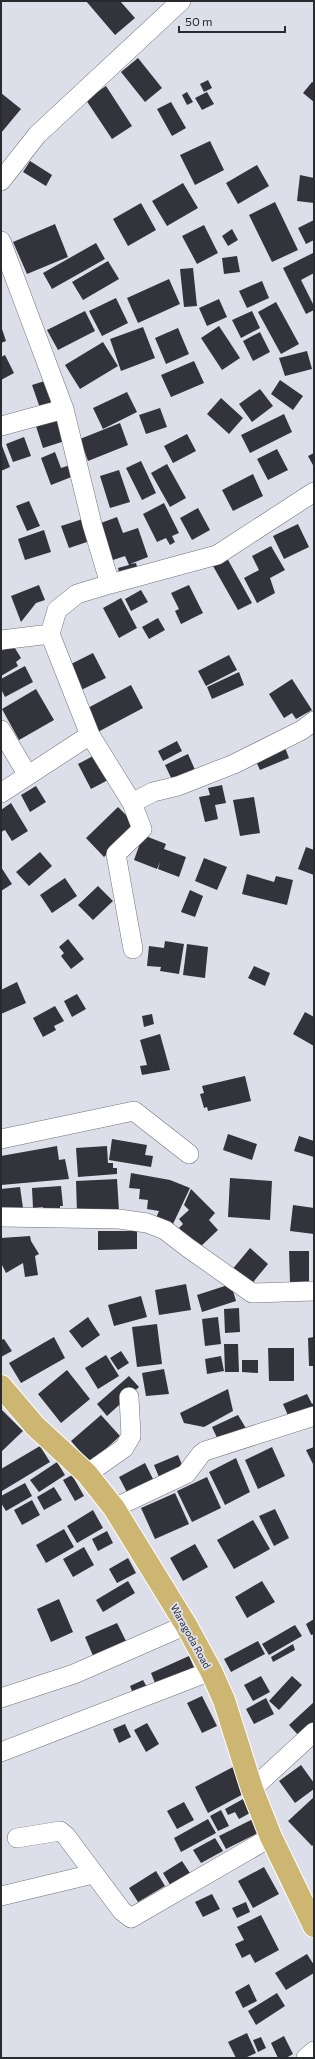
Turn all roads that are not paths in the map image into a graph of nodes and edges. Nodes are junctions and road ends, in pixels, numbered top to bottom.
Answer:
1 (176, 2) edge
2 (1, 181) edge
3 (1, 241) edge
4 (64, 409) junction
5 (1, 426) edge
6 (314, 492) edge
7 (110, 584) junction
8 (50, 634) junction
9 (1, 640) edge
10 (314, 721) edge
11 (1, 730) edge
12 (90, 735) junction
13 (27, 774) junction
14 (1, 792) edge
15 (132, 803) junction
16 (134, 949) dead end
17 (1, 1139) edge
18 (189, 1154) dead end
19 (1, 1217) edge
20 (314, 1291) edge
21 (1, 1386) edge
22 (130, 1396) dead end
23 (314, 1416) edge
24 (87, 1474) junction
25 (114, 1508) junction
26 (186, 1625) junction
27 (211, 1671) junction
28 (1, 1698) edge
29 (314, 1732) edge
30 (1, 1752) edge
31 (252, 1789) junction
32 (271, 1837) junction
33 (17, 1838) dead end
34 (93, 1874) junction
35 (1, 1896) edge
36 (314, 1926) edge
37 (314, 2051) edge
38 (306, 2058) edge

1 - 2 street
3 - 4 street
4 - 5 street
4 - 7 street
6 - 7 street
7 - 8 street
8 - 9 street
8 - 12 street
10 - 15 street
11 - 13 street
12 - 13 street
12 - 15 street
13 - 14 street
15 - 16 street
17 - 18 street
19 - 20 street
21 - 24 main road, Waragoda Road
22 - 24 street
23 - 25 street
24 - 25 main road, Waragoda Road
25 - 26 main road, Waragoda Road
26 - 27 main road, Waragoda Road
26 - 28 street
27 - 30 street
27 - 31 main road, Waragoda Road
29 - 31 street
31 - 32 main road, Waragoda Road
32 - 34 street
32 - 36 main road, Waragoda Road
33 - 34 street
34 - 35 street
37 - 38 street

